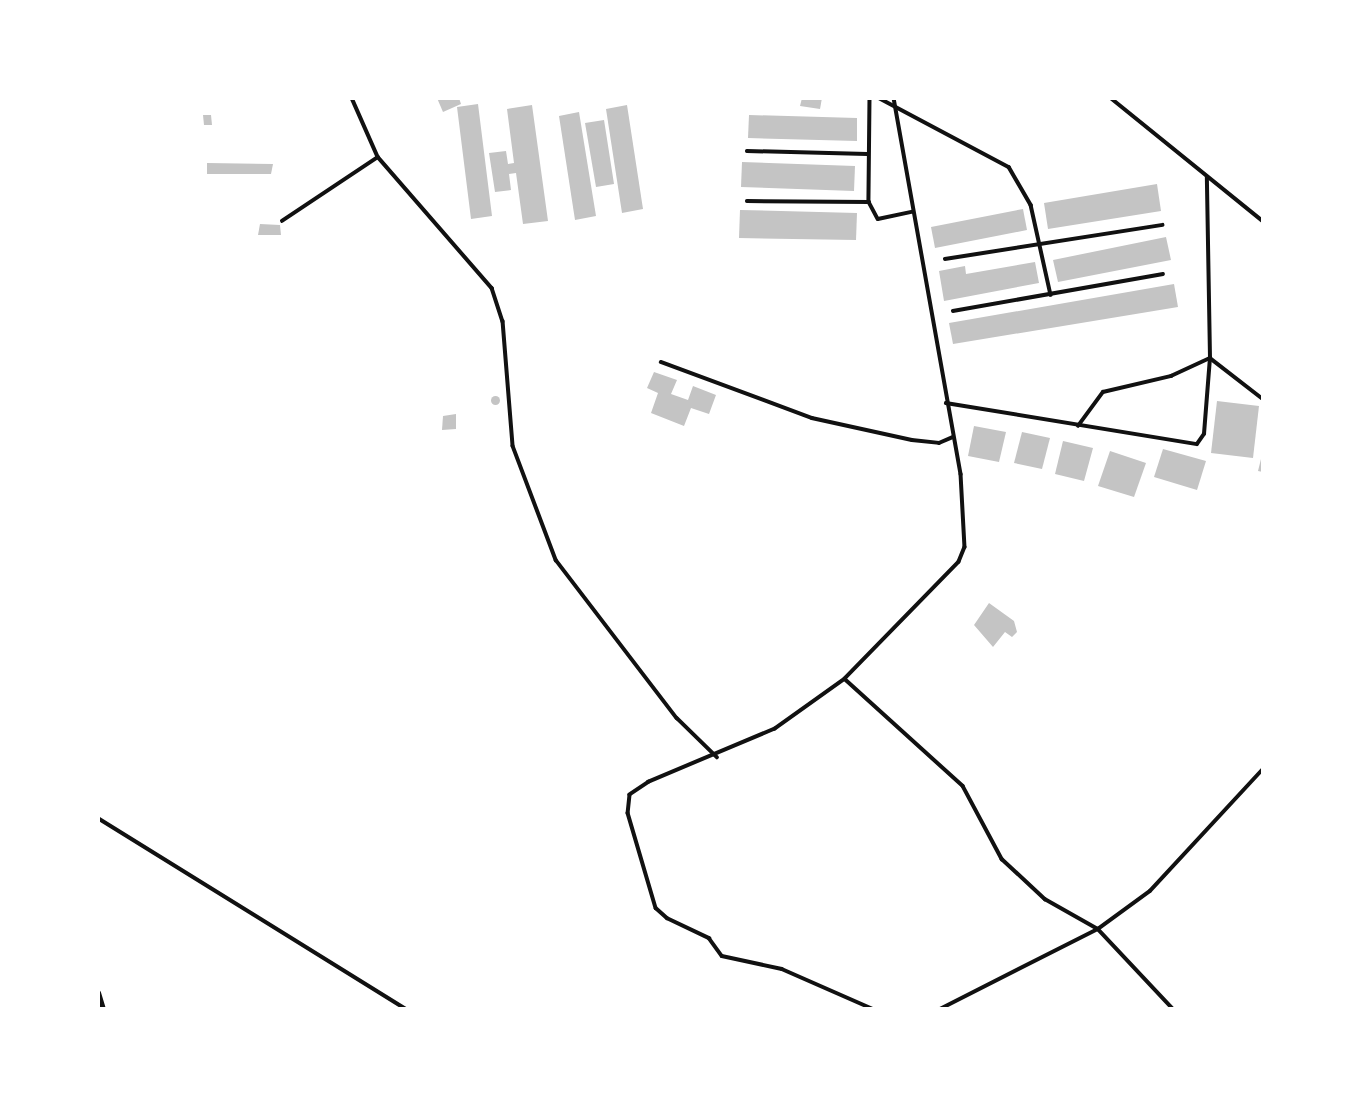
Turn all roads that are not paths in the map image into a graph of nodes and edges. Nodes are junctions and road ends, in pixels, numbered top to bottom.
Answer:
1 (352, 98) edge
2 (870, 98) edge
3 (878, 98) edge
4 (894, 98) edge
5 (1111, 98) edge
6 (896, 106) junction
7 (747, 151) dead end
8 (867, 154) junction
9 (377, 157) junction
10 (1208, 178) junction
11 (747, 201) dead end
12 (869, 202) junction
13 (912, 212) junction
14 (282, 221) dead end
15 (1263, 221) edge
16 (1162, 225) dead end
17 (1042, 244) junction
18 (945, 259) dead end
19 (1163, 274) dead end
20 (1051, 295) junction
21 (953, 311) dead end
22 (1210, 358) junction
23 (661, 362) dead end
24 (1263, 399) edge
25 (947, 403) junction
26 (1077, 425) junction
27 (953, 437) junction
28 (845, 679) junction
29 (717, 757) junction
30 (1263, 769) edge
31 (98, 818) edge
32 (1098, 929) junction
33 (98, 993) edge
34 (103, 1009) edge
35 (406, 1009) edge
36 (873, 1009) edge
37 (940, 1009) edge
38 (1173, 1009) edge

1 - 9 lane
2 - 8 lane
3 - 6 lane
4 - 6 lane
5 - 10 lane
6 - 13 lane
6 - 17 lane
7 - 8 lane
8 - 12 lane
9 - 14 lane
9 - 29 lane
10 - 15 lane
10 - 22 lane
11 - 12 lane
12 - 13 lane
13 - 25 lane
16 - 17 lane
17 - 18 lane
17 - 20 lane
19 - 20 lane
20 - 21 lane
22 - 24 lane
22 - 26 lane
22 - 26 lane
23 - 27 lane
25 - 26 lane
25 - 27 lane
27 - 28 lane
28 - 29 lane
28 - 32 lane
29 - 36 lane
30 - 32 lane
31 - 35 lane
32 - 37 lane
32 - 38 lane
33 - 34 street

